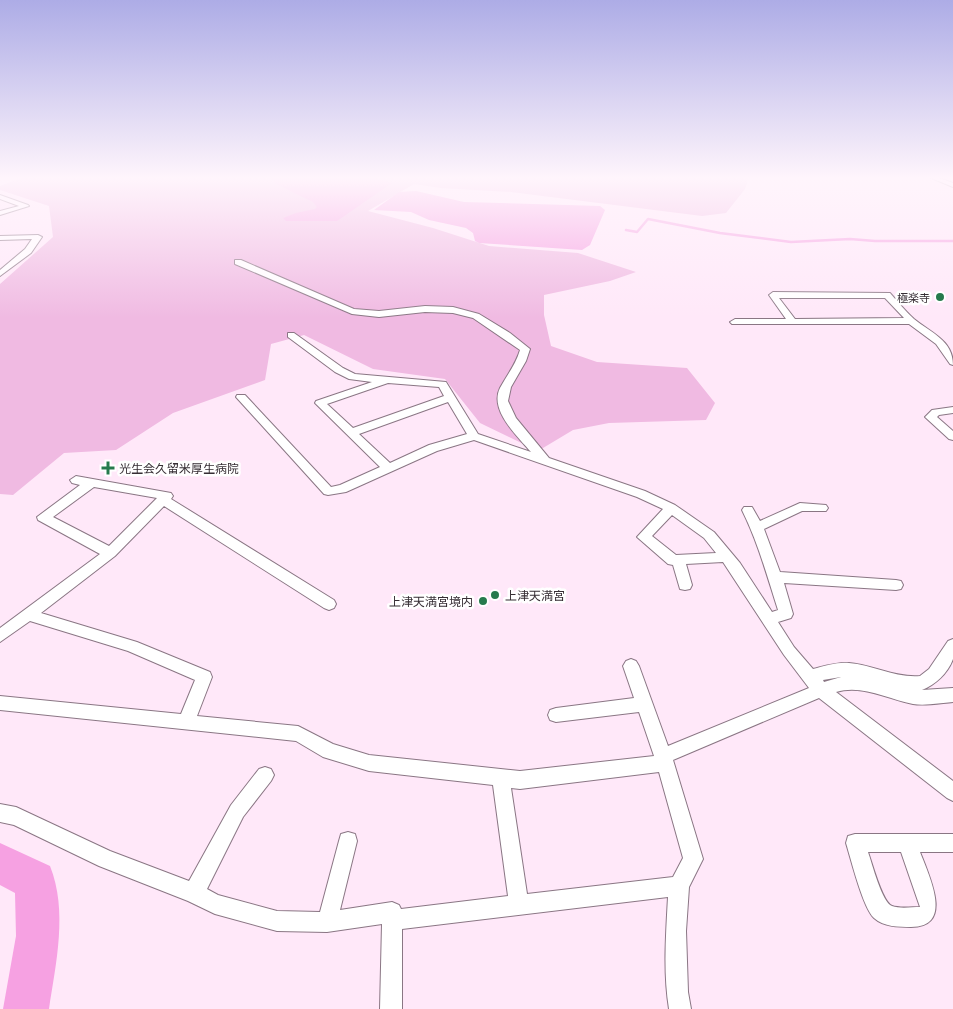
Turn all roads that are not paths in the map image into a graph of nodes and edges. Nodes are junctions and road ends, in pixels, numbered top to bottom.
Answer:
1 (0, 238) edge
2 (238, 262) dead end
3 (0, 274) edge
4 (911, 321) junction
5 (735, 322) dead end
6 (792, 322) junction
7 (291, 336) dead end
8 (940, 342) junction
9 (953, 343) edge
10 (953, 362) edge
11 (389, 380) junction
12 (241, 397) dead end
13 (450, 398) junction
14 (953, 410) edge
15 (351, 433) junction
16 (474, 436) junction
17 (953, 437) edge
18 (545, 461) junction
19 (388, 468) junction
20 (76, 480) dead end
21 (91, 483) junction
22 (164, 500) junction
23 (671, 508) junction
24 (822, 508) dead end
25 (748, 510) dead end
26 (758, 528) junction
27 (110, 553) junction
28 (726, 556) junction
29 (678, 560) junction
30 (774, 577) junction
31 (686, 585) dead end
32 (896, 585) dead end
33 (329, 604) dead end
34 (28, 615) junction
35 (768, 619) junction
36 (0, 636) edge
37 (953, 645) edge
38 (631, 666) dead end
39 (816, 683) junction
40 (953, 695) edge
41 (0, 703) edge
42 (645, 704) junction
43 (189, 715) dead end
44 (556, 715) dead end
45 (664, 760) junction
46 (265, 775) dead end
47 (501, 778) junction
48 (953, 792) edge
49 (0, 813) edge
50 (348, 841) dead end
51 (907, 843) junction
52 (953, 843) edge
53 (679, 886) junction
54 (194, 893) junction
55 (519, 905) junction
56 (392, 920) junction
57 (327, 922) junction
58 (391, 1009) edge
59 (680, 1009) edge

1 - 3 street
2 - 18 street
4 - 6 street
4 - 6 street
4 - 8 street
5 - 6 street
7 - 11 street
8 - 9 street
8 - 10 street
11 - 13 street
11 - 15 street
12 - 19 street
13 - 15 street
13 - 16 street
14 - 17 street
15 - 19 street
16 - 18 street
16 - 19 street
18 - 23 street
20 - 21 street
21 - 22 street
21 - 27 street
22 - 27 street
22 - 33 street
23 - 28 street
23 - 29 street
24 - 26 street
25 - 26 street
26 - 30 street
27 - 34 street
28 - 29 street
28 - 35 street
29 - 31 street
30 - 32 street
30 - 35 street
34 - 36 street
34 - 43 street
35 - 39 street
37 - 39 street
38 - 42 street
39 - 40 street
39 - 45 street
39 - 48 street
41 - 47 street
42 - 44 street
42 - 45 street
45 - 47 street
45 - 53 street
46 - 54 street
47 - 55 street
49 - 54 street
50 - 57 street
51 - 51 street
51 - 52 street
53 - 55 street
53 - 59 street
54 - 57 street
55 - 56 street
56 - 57 street
56 - 58 street

